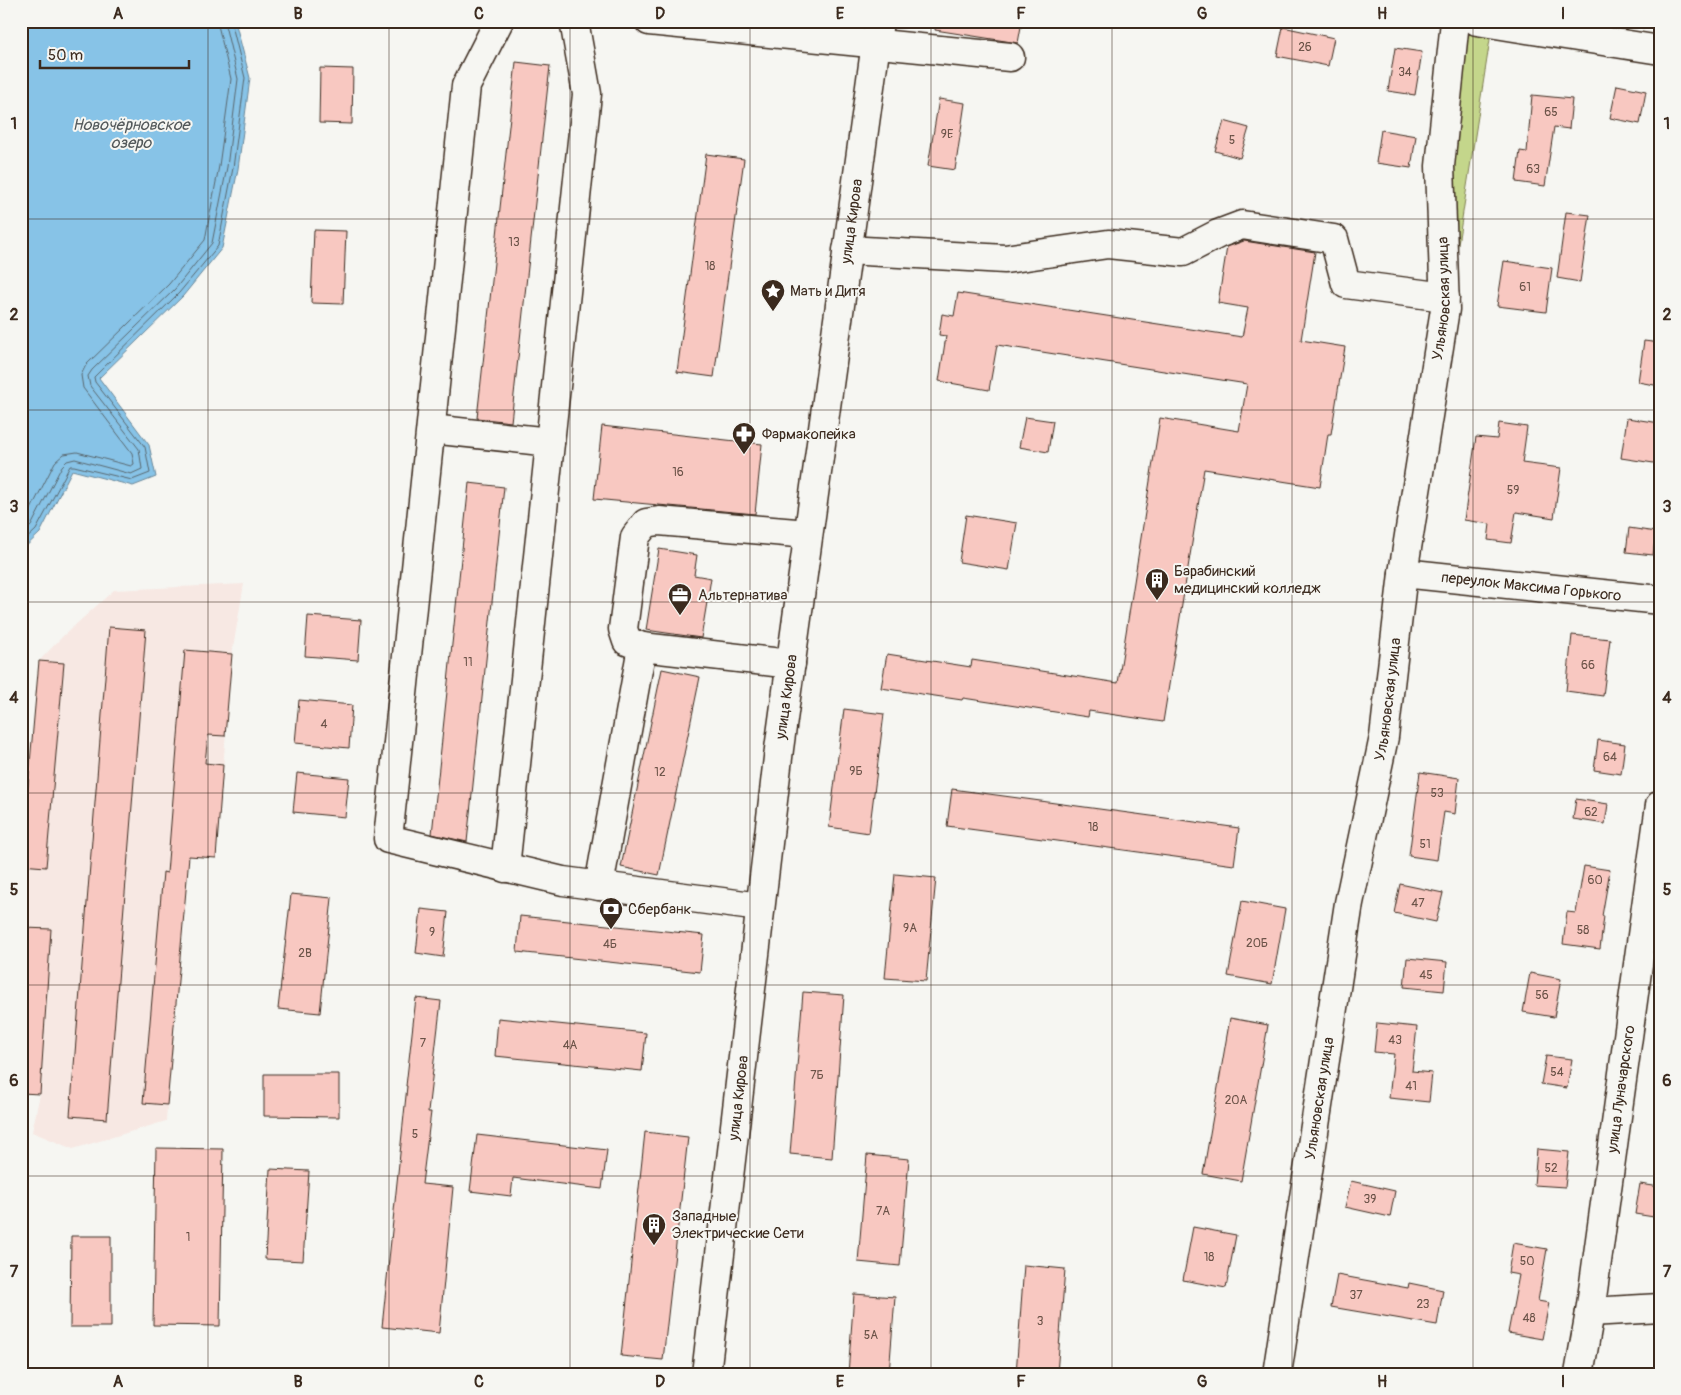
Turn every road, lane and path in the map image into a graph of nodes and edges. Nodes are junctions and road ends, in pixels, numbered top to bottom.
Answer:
1 (499, 21) edge
2 (574, 21) edge
3 (649, 21) edge
4 (1455, 21) edge
5 (1477, 21) edge
6 (877, 33) edge
7 (1660, 50) edge
8 (1010, 57) dead end
9 (848, 250) junction
10 (1445, 297) junction
11 (431, 429) junction
12 (550, 442) junction
13 (808, 534) junction
14 (1403, 573) junction
15 (1660, 600) edge
16 (642, 647) junction
17 (790, 664) junction
18 (1660, 805) edge
19 (505, 868) junction
20 (599, 886) junction
21 (760, 907) junction
22 (1660, 1308) edge
23 (1590, 1312) junction
24 (706, 1374) edge
25 (1277, 1374) edge
26 (1579, 1374) edge

1 - 11 street
2 - 12 street
3 - 6 street
4 - 10 street, Ульяновская улица
5 - 7 street
6 - 8 street
6 - 9 street, улица Кирова
9 - 10 street
9 - 13 street, улица Кирова
10 - 14 street, Ульяновская улица
11 - 12 street
11 - 19 street
12 - 19 street
13 - 16 street
13 - 17 street, улица Кирова
14 - 15 street, переулок Максима Горького
14 - 25 street, Ульяновская улица
16 - 17 street
16 - 20 street
17 - 21 street, улица Кирова
18 - 23 street, улица Луначарского
19 - 20 street
20 - 21 street
21 - 24 street, улица Кирова
22 - 23 street
23 - 26 street, улица Луначарского

